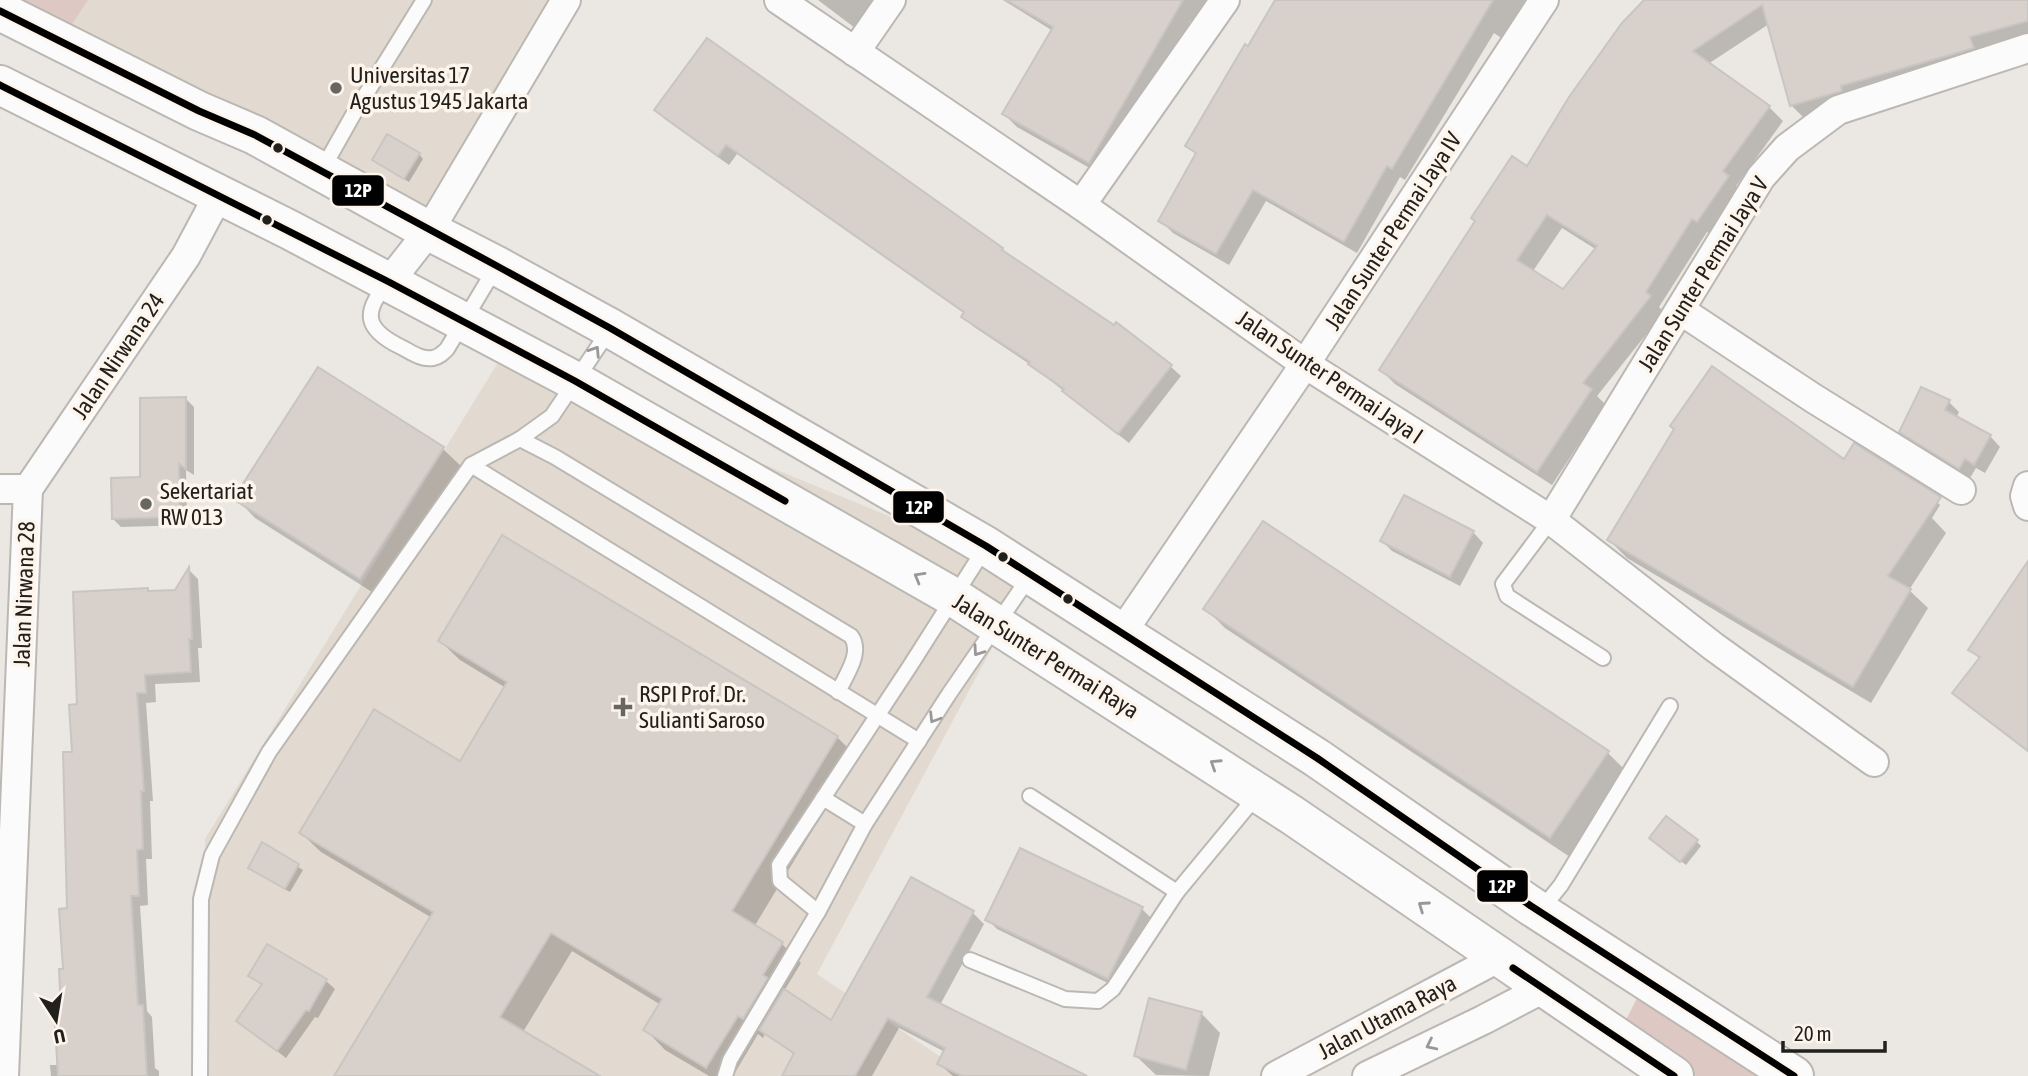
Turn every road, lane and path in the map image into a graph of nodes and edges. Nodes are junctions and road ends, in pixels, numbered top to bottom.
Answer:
1 (424, 0) edge
2 (566, 0) edge
3 (779, 0) edge
4 (891, 0) edge
5 (1226, 0) edge
6 (1544, 0) edge
7 (0, 11) edge
8 (2028, 48) edge
9 (855, 52) junction
10 (0, 85) edge
11 (321, 172) junction
12 (218, 196) junction
13 (1081, 205) junction
14 (429, 232) junction
15 (497, 266) junction
16 (389, 282) junction
17 (1680, 310) junction
18 (464, 323) junction
19 (610, 328) junction
20 (1305, 364) junction
21 (575, 381) junction
22 (520, 439) junction
23 (471, 465) junction
24 (2028, 486) edge
25 (0, 489) edge
26 (28, 489) junction
27 (1961, 491) dead end
28 (2028, 506) edge
29 (1551, 520) junction
30 (986, 546) junction
31 (1031, 575) junction
32 (955, 598) junction
33 (997, 625) junction
34 (1121, 634) junction
35 (1603, 658) dead end
36 (838, 692) junction
37 (1670, 706) dead end
38 (877, 716) junction
39 (919, 741) junction
40 (1874, 762) dead end
41 (1259, 793) junction
42 (1030, 796) dead end
43 (823, 798) junction
44 (864, 824) junction
45 (1177, 892) junction
46 (818, 912) junction
47 (1540, 912) junction
48 (4, 956) edge
49 (1498, 958) junction
50 (971, 960) dead end
51 (1544, 988) junction
52 (4, 1076) edge
53 (200, 1076) edge
54 (725, 1076) edge
55 (1276, 1076) edge
56 (1367, 1076) edge
57 (1674, 1076) edge
58 (1794, 1076) edge

1 - 11 lane
2 - 14 street
3 - 9 street, Jalan Sunter Permai Jaya I
4 - 9 street
5 - 13 street
6 - 20 street, Jalan Sunter Permai Jaya IV
7 - 11 street
8 - 17 street, Jalan Sunter Permai Jaya V
9 - 13 street, Jalan Sunter Permai Jaya I
10 - 12 street, Jalan Sunter Permai Raya
11 - 14 street
12 - 16 street, Jalan Sunter Permai Raya
12 - 26 street, Jalan Nirwana 24
13 - 20 street, Jalan Sunter Permai Jaya I
14 - 15 street
14 - 16 street
15 - 18 lane
15 - 19 street
16 - 18 street, Jalan Sunter Permai Raya
16 - 18 lane
17 - 27 street
17 - 29 street, Jalan Sunter Permai Jaya V
18 - 21 street, Jalan Sunter Permai Raya
21 -> 19 lane
19 - 30 street
20 - 29 street, Jalan Sunter Permai Jaya I
20 - 34 street, Jalan Sunter Permai Jaya IV
21 - 22 lane
32 -> 21 street, Jalan Sunter Permai Raya
22 - 23 lane
22 - 36 lane
23 - 36 lane
23 - 53 lane
24 - 28 street
25 - 26 street
26 - 48 street, Jalan Nirwana 28
29 - 35 lane
29 - 40 street, Jalan Sunter Permai Jaya I
30 - 31 street
30 - 32 lane
31 - 33 lane
31 - 34 street
32 - 33 street, Jalan Sunter Permai Raya
32 - 38 lane
33 -> 39 lane
41 -> 33 street, Jalan Sunter Permai Raya
34 - 47 street
36 - 38 lane
37 - 47 lane
38 - 39 lane
38 - 43 lane
39 - 44 lane
41 - 45 lane
49 -> 41 street, Jalan Sunter Permai Raya
42 - 45 lane
43 - 44 lane
43 - 46 lane
44 - 46 lane
45 - 50 lane
46 - 54 lane
47 - 58 street
48 - 52 street, Jalan Nirwana 28
49 - 51 street, Jalan Sunter Permai Raya
49 - 55 street, Jalan Utama Raya
51 -> 56 street, Jalan Utama Raya
51 - 57 street, Jalan Sunter Permai Raya

